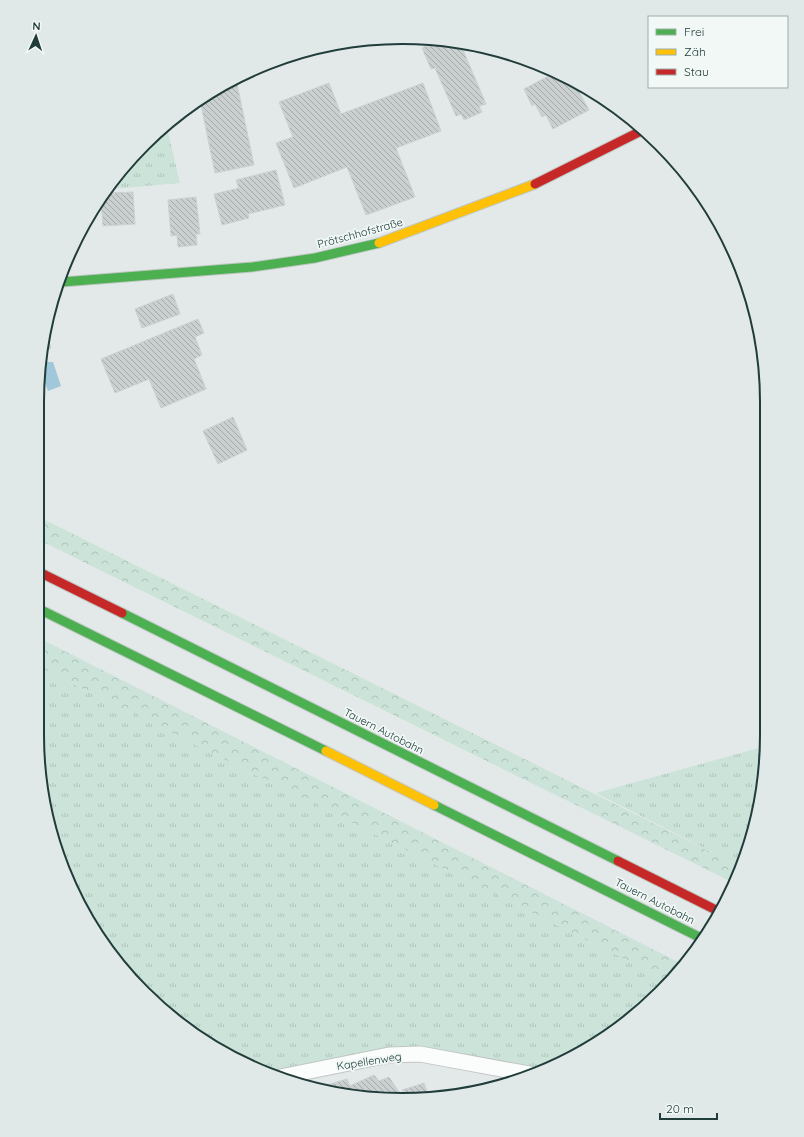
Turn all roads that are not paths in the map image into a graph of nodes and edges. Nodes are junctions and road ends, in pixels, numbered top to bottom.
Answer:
1 (638, 133) edge
2 (65, 282) edge
3 (44, 574) edge
4 (44, 611) edge
5 (714, 909) edge
6 (698, 937) edge
7 (521, 1073) edge
8 (290, 1075) edge

1 - 2 main road, Prötschhofstraße
3 - 5 main road, Tauern Autobahn
4 - 6 main road, Tauern Autobahn
7 - 8 street, Kapellenweg

